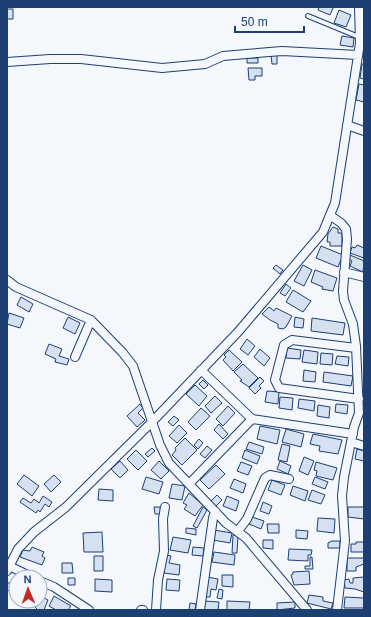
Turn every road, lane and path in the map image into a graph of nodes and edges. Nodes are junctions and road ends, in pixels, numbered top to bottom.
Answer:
1 (359, 7) edge
2 (308, 16) dead end
3 (360, 38) junction
4 (358, 55) junction
5 (7, 62) edge
6 (347, 125) junction
7 (364, 131) edge
8 (331, 216) junction
9 (344, 272) junction
10 (364, 277) edge
11 (7, 280) edge
12 (91, 320) junction
13 (356, 348) junction
14 (75, 358) dead end
15 (201, 370) junction
16 (359, 399) junction
17 (252, 419) junction
18 (360, 422) edge
19 (151, 423) junction
20 (352, 438) junction
21 (364, 446) edge
22 (289, 479) dead end
23 (189, 484) junction
24 (165, 507) dead end
25 (215, 511) junction
26 (238, 531) junction
27 (8, 567) edge
28 (48, 584) edge
29 (89, 610) edge
30 (156, 610) edge
31 (200, 610) edge
32 (307, 610) edge
33 (337, 610) edge

1 - 3 street
2 - 3 lane
3 - 4 street
4 - 5 street
4 - 6 street
6 - 7 street
6 - 8 street
8 - 9 street
8 - 15 street
9 - 10 street
9 - 13 street
11 - 12 street
12 - 14 street
12 - 19 street
13 - 16 street
13 - 16 street
15 - 17 street
15 - 19 street
16 - 18 street
17 - 20 street
17 - 23 street
18 - 20 street
19 - 23 street
19 - 27 street
20 - 21 street
20 - 33 street
22 - 26 street
23 - 25 street
24 - 30 street
25 - 26 street
25 - 31 street
26 - 32 street
28 - 29 street

